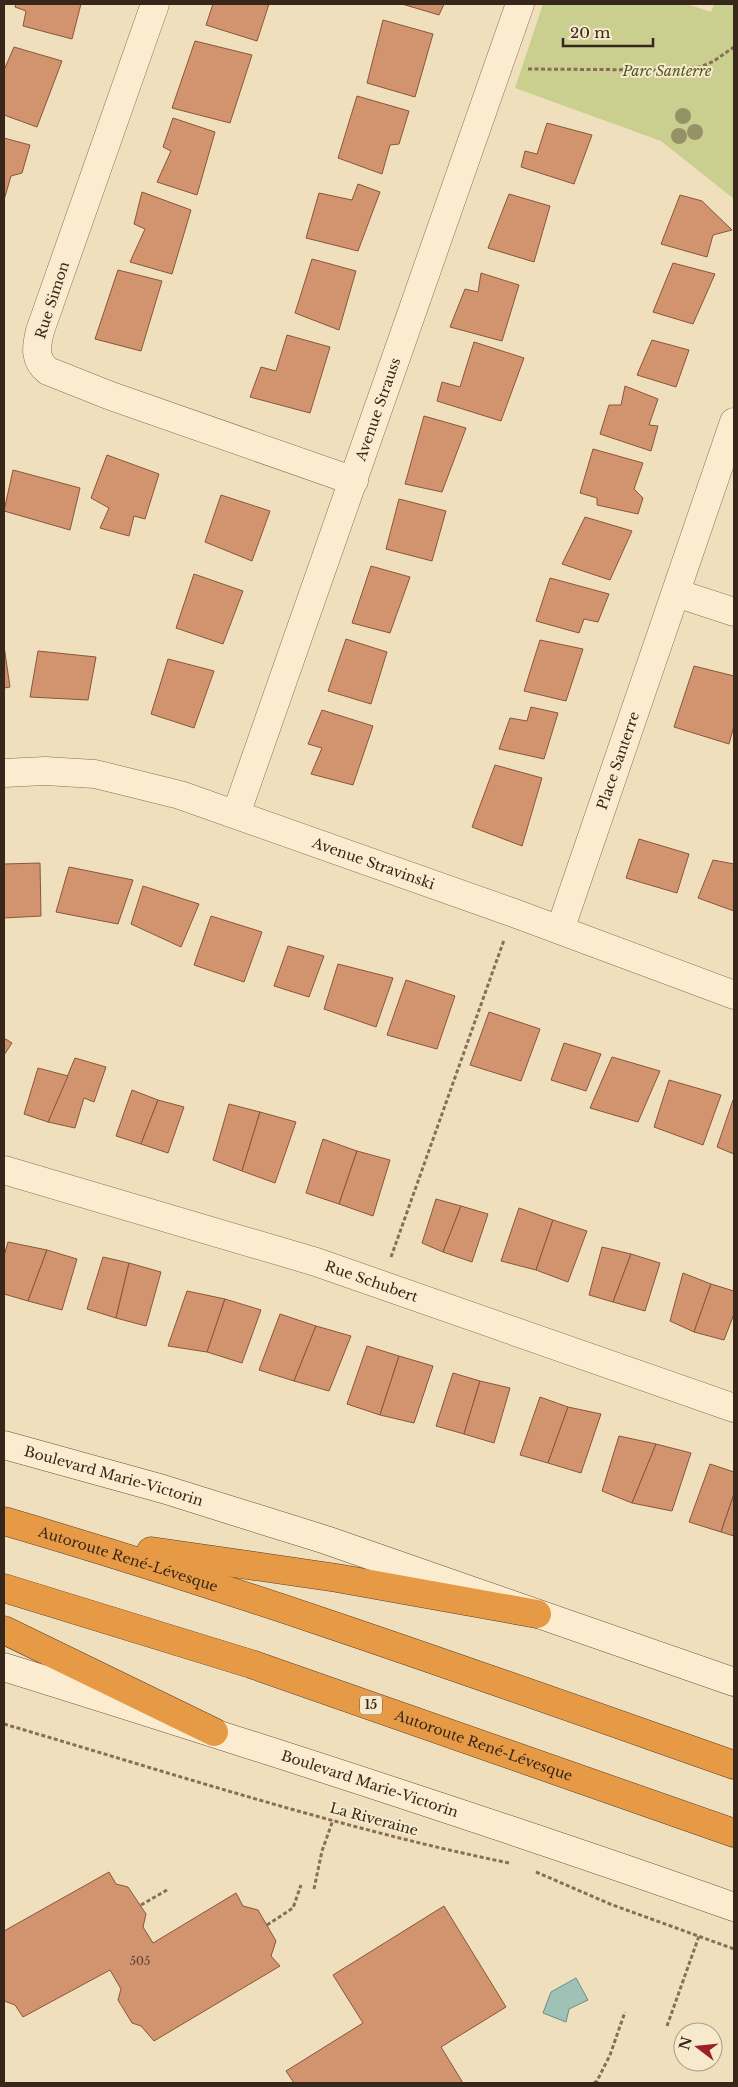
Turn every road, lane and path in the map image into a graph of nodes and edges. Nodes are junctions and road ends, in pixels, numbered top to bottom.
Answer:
1 (155, 4) edge
2 (520, 4) edge
3 (734, 47) edge
4 (522, 69) dead end
5 (734, 422) edge
6 (354, 481) junction
7 (676, 594) junction
8 (734, 612) edge
9 (4, 773) edge
10 (236, 814) junction
11 (560, 930) junction
12 (504, 940) dead end
13 (734, 995) edge
14 (4, 1170) edge
15 (388, 1266) dead end
16 (734, 1408) edge
17 (4, 1445) edge
18 (4, 1521) edge
19 (63, 1538) junction
20 (4, 1588) edge
21 (537, 1614) junction
22 (4, 1630) edge
23 (4, 1667) edge
24 (734, 1682) edge
25 (4, 1724) edge
26 (214, 1732) junction
27 (734, 1765) edge
28 (333, 1820) junction
29 (734, 1833) edge
30 (510, 1863) dead end
31 (531, 1870) dead end
32 (302, 1885) dead end
33 (314, 1888) dead end
34 (167, 1890) dead end
35 (140, 1905) dead end
36 (734, 1907) edge
37 (267, 1924) dead end
38 (699, 1936) junction
39 (734, 1949) edge
40 (625, 2012) dead end
41 (667, 2026) dead end
42 (594, 2083) edge

1 - 6 street, Rue Simon
2 - 6 street, Avenue Strauss
3 - 4 path
5 - 7 street, Place Santerre
6 - 10 street, Avenue Strauss
7 - 8 street
7 - 11 street, Place Santerre
9 - 10 street, Avenue Stravinski
10 - 11 street, Avenue Stravinski
11 - 13 street, Avenue Stravinski
12 - 15 path
14 - 16 street, Rue Schubert
17 - 21 street, Boulevard Marie-Victorin
18 - 19 highway, Autoroute René-Lévesque
19 - 21 highway
19 - 27 highway, Autoroute René-Lévesque
20 - 29 highway, Autoroute René-Lévesque / 15
21 - 24 street, Boulevard Marie-Victorin
22 - 26 highway
23 - 26 street, Boulevard Marie-Victorin
25 - 28 path, La Riveraine
26 - 36 street, Boulevard Marie-Victorin
28 - 30 path, La Riveraine
28 - 33 path
31 - 38 path
32 - 37 path
34 - 35 path
38 - 39 path
38 - 41 path
40 - 42 path

